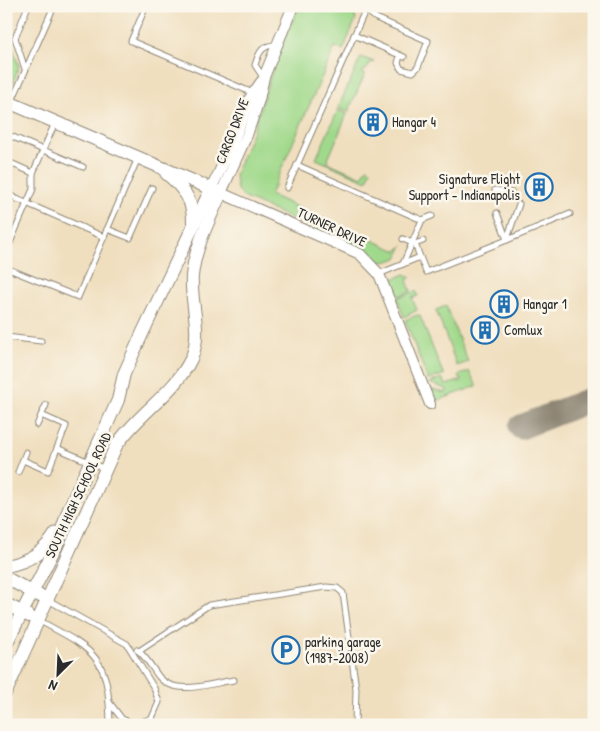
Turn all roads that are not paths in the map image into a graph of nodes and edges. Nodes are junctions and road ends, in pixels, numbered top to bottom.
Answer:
1 (28, 6) edge
2 (54, 6) edge
3 (146, 6) edge
4 (293, 6) edge
5 (364, 8) edge
6 (354, 36) junction
7 (25, 70) junction
8 (264, 77) junction
9 (253, 93) junction
10 (9, 102) edge
11 (55, 122) junction
12 (6, 134) edge
13 (43, 150) junction
14 (138, 158) junction
15 (6, 161) edge
16 (156, 166) junction
17 (297, 166) junction
18 (83, 167) dead end
19 (33, 173) junction
20 (152, 188) dead end
21 (287, 188) dead end
22 (495, 190) dead end
23 (216, 191) junction
24 (512, 192) dead end
25 (6, 194) edge
26 (27, 203) junction
27 (518, 204) dead end
28 (497, 213) dead end
29 (570, 214) dead end
30 (432, 216) dead end
31 (422, 220) junction
32 (107, 229) junction
33 (192, 229) junction
34 (104, 237) junction
35 (403, 239) dead end
36 (506, 240) junction
37 (423, 241) dead end
38 (414, 243) junction
39 (6, 252) edge
40 (420, 257) junction
41 (403, 264) junction
42 (6, 268) edge
43 (379, 274) junction
44 (6, 337) edge
45 (41, 341) dead end
46 (430, 404) dead end
47 (46, 405) dead end
48 (41, 416) junction
49 (37, 425) dead end
50 (57, 448) junction
51 (26, 452) dead end
52 (23, 460) junction
53 (90, 462) junction
54 (105, 469) junction
55 (18, 472) dead end
56 (69, 509) junction
57 (6, 566) edge
58 (6, 578) edge
59 (34, 592) junction
60 (46, 599) junction
61 (6, 604) edge
62 (22, 612) junction
63 (37, 620) junction
64 (6, 644) edge
65 (129, 647) junction
66 (139, 651) junction
67 (234, 680) dead end
68 (6, 692) edge
69 (109, 702) junction
70 (110, 725) edge
71 (355, 725) edge

1 - 7 lane
2 - 7 lane
3 - 9 lane
4 - 8 street, CARGO DRIVE
5 - 6 lane
5 - 6 lane
6 - 17 lane
7 - 10 lane
8 - 9 street, CARGO DRIVE
8 - 23 street, CARGO DRIVE
9 - 23 street, CARGO DRIVE
10 - 11 street
11 - 13 lane
11 - 14 street
12 - 13 lane
13 - 18 lane
13 - 19 lane
14 - 16 street
14 - 32 lane
15 - 19 lane
16 - 23 street
16 - 33 street
17 - 21 lane
17 - 31 lane
19 - 26 lane
20 - 32 lane
22 - 24 lane
23 - 33 street, SOUTH HIGH SCHOOL ROAD
23 - 43 street, TURNER DRIVE
23 - 54 street, SOUTH HIGH SCHOOL ROAD
25 - 26 lane
26 - 34 lane
26 - 39 lane
27 - 36 lane
28 - 36 lane
29 - 36 lane
30 - 31 lane
31 - 38 lane
32 - 34 lane
33 - 53 street, SOUTH HIGH SCHOOL ROAD
34 - 42 lane
35 - 38 lane
36 - 40 lane
37 - 38 lane
38 - 40 lane
38 - 41 lane
40 - 41 lane
41 - 43 lane
43 - 46 street, TURNER DRIVE
44 - 45 lane
47 - 48 lane
48 - 49 lane
48 - 50 lane
50 - 52 lane
50 - 53 lane
51 - 52 lane
52 - 55 lane
53 - 54 lane
53 - 56 street, SOUTH HIGH SCHOOL ROAD
54 - 60 street, SOUTH HIGH SCHOOL ROAD
56 - 57 street
56 - 59 street, SOUTH HIGH SCHOOL ROAD
58 - 59 street
59 - 60 street
59 - 62 street, SOUTH HIGH SCHOOL ROAD
60 - 63 street, SOUTH HIGH SCHOOL ROAD
60 - 65 lane
61 - 62 street
62 - 63 street
62 - 64 street, SOUTH HIGH SCHOOL ROAD
63 - 68 street, SOUTH HIGH SCHOOL ROAD
63 - 69 lane
65 - 66 lane
65 - 69 lane
66 - 67 lane
66 - 71 lane
69 - 70 lane

